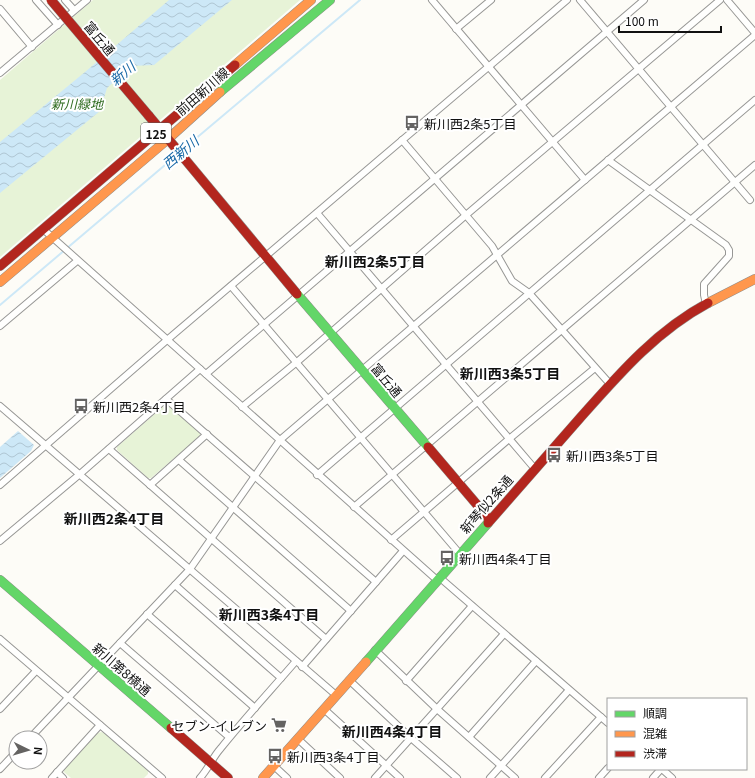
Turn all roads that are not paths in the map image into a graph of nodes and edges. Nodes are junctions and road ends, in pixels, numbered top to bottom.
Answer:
1 (36, 0) edge
2 (51, 0) edge
3 (65, 0) edge
4 (87, 0) edge
5 (311, 0) edge
6 (330, 0) edge
7 (432, 0) edge
8 (491, 0) edge
9 (567, 0) edge
10 (580, 0) edge
11 (644, 0) edge
12 (720, 0) edge
13 (726, 0) edge
14 (0, 9) edge
15 (74, 10) junction
16 (58, 25) junction
17 (456, 30) junction
18 (607, 32) junction
19 (755, 34) edge
20 (32, 47) junction
21 (488, 67) junction
22 (638, 69) junction
23 (0, 73) edge
24 (755, 100) edge
25 (520, 105) junction
26 (671, 107) junction
27 (160, 129) junction
28 (168, 139) junction
29 (402, 140) junction
30 (552, 142) junction
31 (703, 145) junction
32 (608, 160) junction
33 (755, 165) edge
34 (434, 178) junction
35 (584, 180) junction
36 (735, 182) junction
37 (650, 190) junction
38 (750, 200) dead end
39 (317, 213) junction
40 (466, 215) junction
41 (691, 220) junction
42 (42, 230) junction
43 (52, 238) junction
44 (350, 252) junction
45 (498, 254) junction
46 (265, 257) junction
47 (75, 259) junction
48 (0, 266) edge
49 (755, 279) edge
50 (0, 282) edge
51 (231, 286) junction
52 (382, 289) junction
53 (529, 293) junction
54 (298, 296) junction
55 (706, 304) junction
56 (264, 324) junction
57 (0, 326) edge
58 (413, 326) junction
59 (562, 330) junction
60 (330, 334) junction
61 (167, 340) junction
62 (297, 362) junction
63 (446, 365) junction
64 (595, 368) junction
65 (200, 369) junction
66 (362, 370) junction
67 (206, 374) junction
68 (610, 384) junction
69 (166, 399) junction
70 (328, 399) junction
71 (478, 402) junction
72 (0, 406) edge
73 (242, 407) junction
74 (394, 409) junction
75 (207, 434) junction
76 (361, 438) junction
77 (509, 439) junction
78 (280, 440) junction
79 (46, 445) junction
80 (426, 446) junction
81 (109, 449) junction
82 (179, 460) junction
83 (535, 469) junction
84 (80, 474) junction
85 (256, 475) junction
86 (317, 475) junction
87 (392, 475) junction
88 (458, 483) junction
89 (0, 485) edge
90 (150, 485) junction
91 (233, 507) junction
92 (354, 507) junction
93 (424, 512) junction
94 (490, 520) junction
95 (212, 538) junction
96 (391, 540) junction
97 (0, 541) edge
98 (403, 551) junction
99 (460, 554) junction
100 (190, 569) junction
101 (438, 578) junction
102 (0, 580) edge
103 (376, 582) junction
104 (174, 585) junction
105 (472, 606) junction
106 (351, 610) junction
107 (147, 614) junction
108 (504, 634) junction
109 (326, 639) junction
110 (2, 641) edge
111 (120, 643) junction
112 (0, 648) edge
113 (375, 650) junction
114 (296, 661) junction
115 (536, 661) junction
116 (98, 666) junction
117 (302, 667) junction
118 (36, 670) junction
119 (281, 678) junction
120 (349, 680) junction
121 (406, 681) junction
122 (569, 690) junction
123 (336, 695) junction
124 (68, 698) junction
125 (255, 708) junction
126 (0, 709) edge
127 (324, 709) junction
128 (437, 709) junction
129 (600, 717) junction
130 (607, 722) edge
131 (100, 725) junction
132 (38, 730) edge
133 (229, 737) junction
134 (469, 737) junction
135 (411, 738) junction
136 (298, 739) junction
137 (8, 760) edge
138 (211, 763) junction
139 (274, 766) junction
140 (386, 766) junction
141 (501, 766) junction
142 (0, 767) edge
143 (607, 769) edge
144 (660, 770) edge
145 (662, 770) edge
146 (57, 772) junction
147 (155, 772) junction
148 (52, 778) edge
149 (63, 778) edge
150 (150, 778) edge
151 (162, 778) edge
152 (200, 778) edge
153 (228, 778) edge
154 (263, 778) edge
155 (287, 778) edge
156 (340, 778) edge
157 (375, 778) edge
158 (400, 778) edge
159 (457, 778) edge
160 (490, 778) edge
161 (515, 778) edge
162 (545, 778) edge
163 (599, 778) edge
164 (653, 778) edge
165 (672, 778) edge

1 - 16 street
2 - 27 street, 富丘通, bridge
3 - 15 street
4 - 15 street
5 - 27 street, 前田新川線 / 125
6 - 28 street, 前田新川線 / 125
7 - 17 street
8 - 17 street
9 - 21 street
10 - 18 street
11 - 18 street
12 - 22 street
13 - 19 street
14 - 20 street
15 - 16 street
16 - 20 street
17 - 21 street
18 - 22 street
18 - 25 street
19 - 26 street
20 - 23 street
21 - 25 street
21 - 29 street
22 - 26 street
22 - 30 street
24 - 31 street
25 - 30 street
25 - 34 street
26 - 31 street
26 - 32 street
27 - 28 street, 富丘通
27 - 42 street, 前田新川線 / 125
28 - 43 street, 前田新川線 / 125
28 - 46 street, 富丘通
29 - 34 street
29 - 39 street
30 - 35 street
30 - 40 street
31 - 36 street
31 - 37 street
32 - 35 street
32 - 37 street
33 - 36 street
34 - 40 street
34 - 44 street
35 - 45 street
36 - 38 street
36 - 41 street
37 - 41 street
37 - 53 street
39 - 44 street
39 - 46 street
40 - 45 street
40 - 52 street
41 - 55 street
41 - 59 street
42 - 43 street
42 - 48 street, 前田新川線 / 125
43 - 47 street
43 - 50 street, 前田新川線 / 125
44 - 52 street
44 - 54 street
45 - 53 street
45 - 58 street
46 - 51 street
46 - 54 street, 富丘通
47 - 57 street
47 - 61 street
49 - 55 street, 新琴似2条通
51 - 56 street
51 - 61 street
52 - 58 street
52 - 60 street
53 - 59 street
53 - 63 street
54 - 56 street
54 - 60 street, 富丘通
55 - 68 street, 新琴似2条通
56 - 62 street
56 - 67 street
58 - 63 street
58 - 66 street
59 - 64 street
59 - 71 street
60 - 62 street
60 - 66 street, 富丘通
61 - 65 street
61 - 79 street
62 - 70 street
62 - 73 street
63 - 71 street
63 - 74 street
64 - 68 street
64 - 77 street
65 - 67 street
65 - 69 street
66 - 70 street
66 - 74 street, 富丘通
67 - 73 street
68 - 83 street, 新琴似2条通
69 - 75 street
69 - 81 street
70 - 76 street
70 - 78 street
71 - 77 street
71 - 80 street
72 - 79 street
73 - 78 street
74 - 76 street
74 - 80 street, 富丘通
75 - 82 street
75 - 85 street
76 - 86 street
76 - 87 street
77 - 83 street
77 - 88 street
78 - 85 street
78 - 86 street
79 - 84 street
79 - 89 street
80 - 87 street
80 - 88 street, 富丘通
81 - 84 street
81 - 90 street
82 - 90 street
82 - 91 street
83 - 94 street, 新琴似2条通
84 - 97 street
84 - 100 street
85 - 91 street
85 - 103 street
86 - 92 street
87 - 92 street
87 - 93 street
88 - 93 street
88 - 94 street, 富丘通
90 - 95 street
91 - 95 street
91 - 106 street
92 - 96 street
93 - 96 street
93 - 99 street
94 - 99 street, 新琴似2条通
95 - 100 street
95 - 109 street
96 - 98 street
98 - 101 street
98 - 103 street
99 - 101 street, 新琴似2条通
100 - 104 street
100 - 114 street
101 - 105 street
101 - 113 street, 新琴似2条通
102 - 116 street, 新川第8横通
103 - 106 street
104 - 107 street
104 - 119 street
105 - 108 street
105 - 121 street
106 - 109 street
107 - 111 street
107 - 125 street
108 - 115 street
108 - 128 street
109 - 117 street
110 - 112 street
110 - 118 street
111 - 116 street
111 - 133 street
113 - 120 street, 新琴似2条通
113 - 121 street
114 - 117 street
114 - 119 street
115 - 122 street
115 - 134 street
116 - 124 street
116 - 138 street, 新川第8横通
117 - 123 street
118 - 124 street
118 - 126 street
119 - 125 street
120 - 123 street, 新琴似2条通
120 - 135 street
121 - 128 street
122 - 129 street
122 - 141 street
123 - 127 street, 新琴似2条通
124 - 131 street
124 - 132 street
125 - 133 street
127 - 136 street, 新琴似2条通
127 - 140 street
128 - 134 street
128 - 135 street
129 - 130 street
129 - 162 street
131 - 146 street
131 - 147 street
133 - 138 street
134 - 141 street
135 - 140 street
135 - 159 street
136 - 139 street, 新琴似2条通
136 - 156 street
137 - 142 street
138 - 152 street
138 - 153 street, 新川第8横通
139 - 154 street, 新琴似2条通
139 - 155 street
140 - 157 street
140 - 158 street
141 - 160 street
141 - 161 street
143 - 163 street
144 - 164 street
145 - 165 street
146 - 148 street
146 - 149 street
147 - 150 street
147 - 151 street

